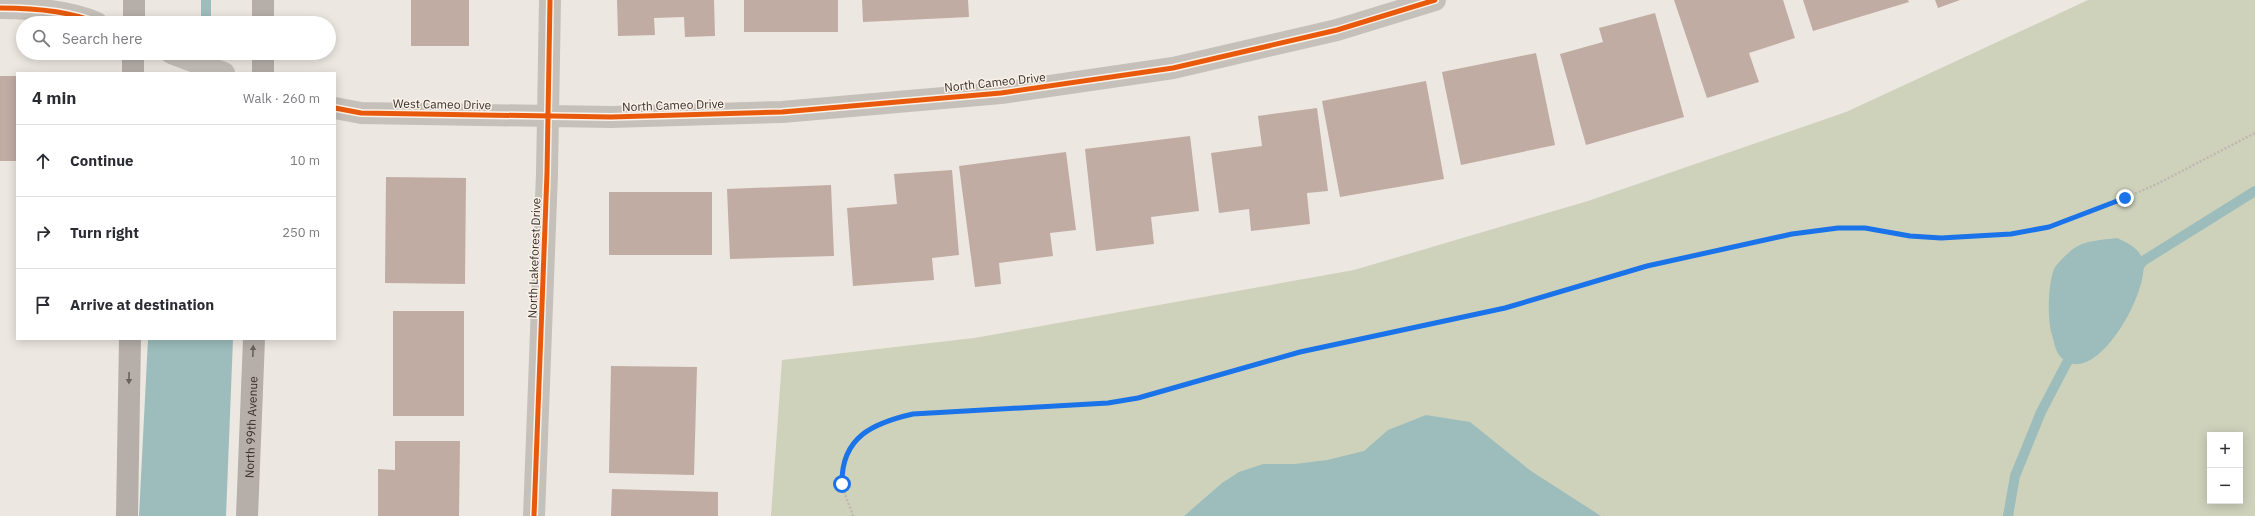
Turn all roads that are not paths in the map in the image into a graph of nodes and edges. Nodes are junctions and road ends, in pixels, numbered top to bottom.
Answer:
1 (134, 0) edge
2 (263, 0) edge
3 (550, 0) edge
4 (1435, 0) edge
5 (0, 8) edge
6 (73, 16) edge
7 (134, 16) edge
8 (263, 16) edge
9 (133, 60) edge
10 (190, 60) edge
11 (263, 60) edge
12 (133, 72) edge
13 (221, 72) edge
14 (263, 72) edge
15 (336, 108) edge
16 (548, 116) junction
17 (130, 340) edge
18 (254, 340) edge
19 (127, 516) edge
20 (247, 516) edge
21 (534, 516) edge

1 - 7 main road
2 - 8 main road
3 - 16 street, North Lakeforest Drive
4 - 16 street, North Cameo Drive
5 - 6 street
9 - 12 main road
10 - 13 street
11 - 14 main road
15 - 16 street, West Cameo Drive
16 - 21 street, North Lakeforest Drive
17 -> 19 main road
20 -> 18 main road, North 99th Avenue

